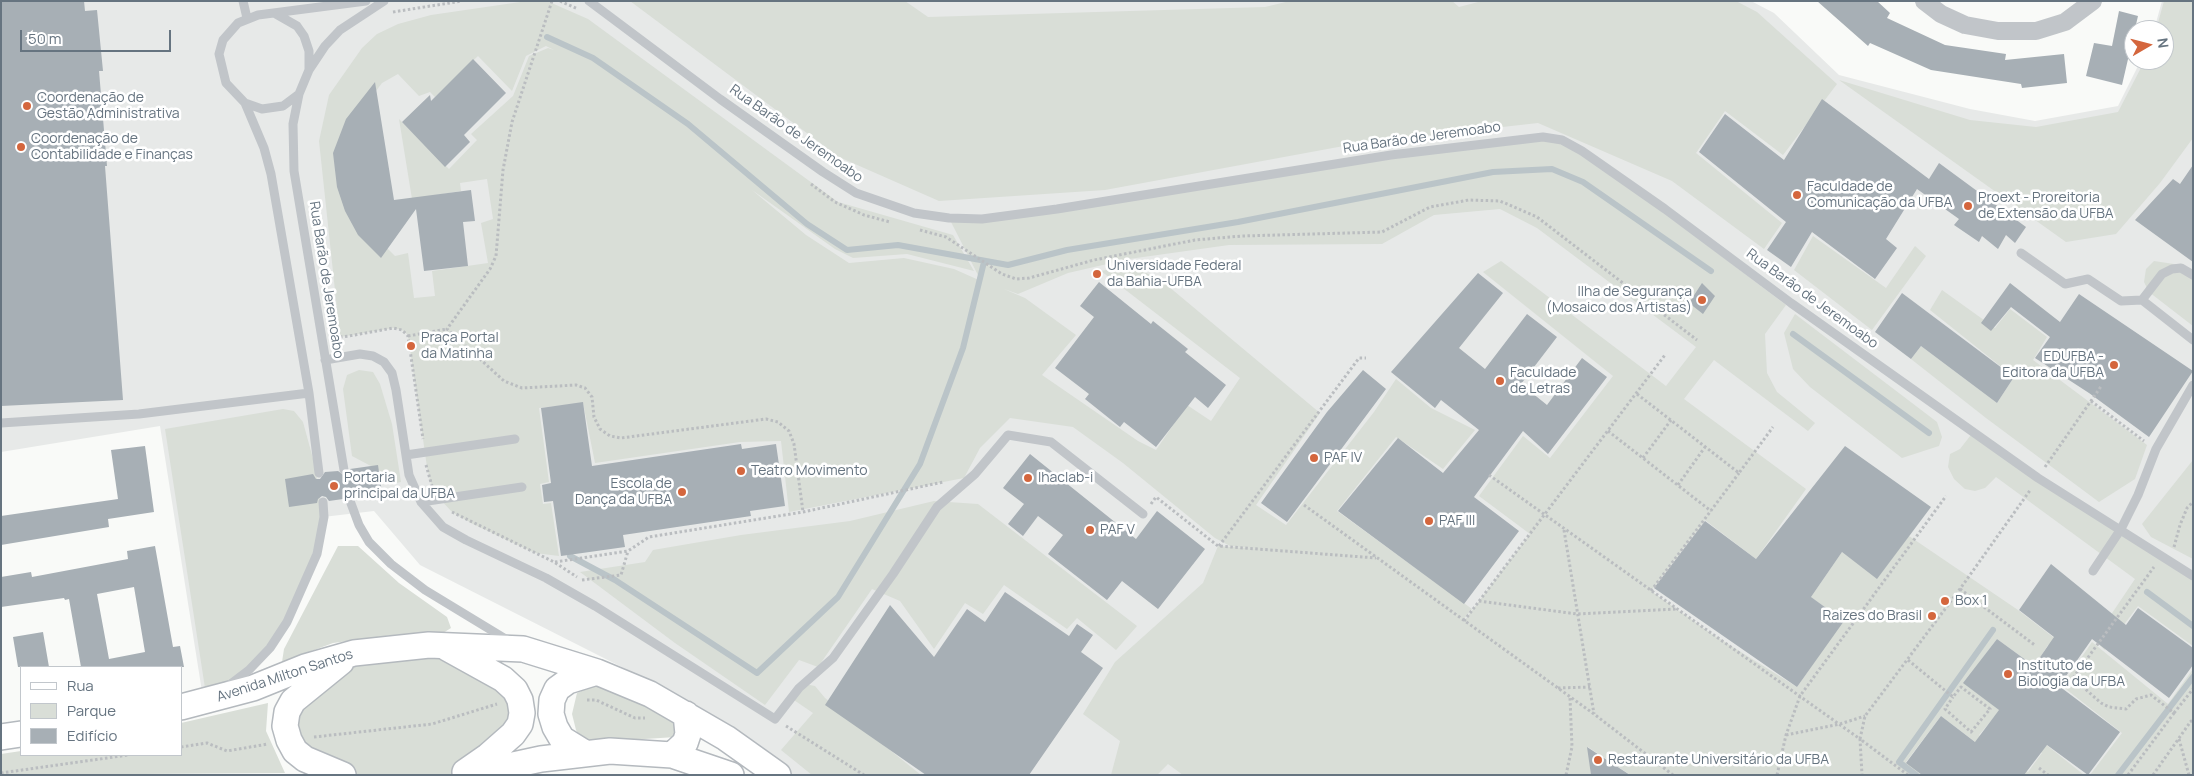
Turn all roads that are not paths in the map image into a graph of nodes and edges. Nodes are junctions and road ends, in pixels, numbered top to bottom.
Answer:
1 (243, 1) edge
2 (366, 1) edge
3 (384, 1) edge
4 (589, 1) edge
5 (1924, 1) edge
6 (2093, 1) edge
7 (273, 13) junction
8 (247, 18) junction
9 (309, 70) junction
10 (299, 94) junction
11 (245, 103) junction
12 (2021, 253) dead end
13 (2193, 275) edge
14 (2142, 300) junction
15 (2193, 340) edge
16 (325, 360) junction
17 (2193, 385) edge
18 (309, 394) junction
19 (1, 423) edge
20 (515, 439) dead end
21 (406, 454) junction
22 (344, 470) dead end
23 (319, 473) dead end
24 (522, 487) dead end
25 (349, 498) dead end
26 (323, 502) dead end
27 (421, 502) junction
28 (1143, 514) road end
29 (2121, 529) junction
30 (2093, 571) dead end
31 (2193, 576) edge
32 (441, 645) junction
33 (523, 649) junction
34 (354, 653) junction
35 (597, 672) junction
36 (211, 700) junction
37 (182, 707) edge
38 (686, 714) junction
39 (20, 734) edge
40 (1, 737) edge
41 (583, 752) junction
42 (672, 755) junction
43 (343, 775) edge
44 (461, 775) edge
45 (467, 775) edge
46 (731, 775) edge
47 (778, 775) edge

1 - 8 lane
2 - 7 lane
3 - 9 lane, Rua Barão de Jeremoabo
4 - 29 lane, Rua Barão de Jeremoabo
5 - 6 street
7 - 8 lane
7 - 9 lane
8 - 11 lane
9 - 10 lane, Rua Barão de Jeremoabo
10 - 11 lane
10 - 16 lane, Rua Barão de Jeremoabo
11 - 18 lane
12 - 14 lane
13 - 14 lane
14 - 15 lane
16 - 21 lane
16 - 22 lane, Rua Barão de Jeremoabo
17 - 29 lane
18 - 19 lane
18 - 23 lane
20 - 21 lane
21 - 27 lane
24 - 27 lane
25 - 33 lane
26 - 36 lane
27 - 28 lane
29 - 30 lane
29 - 31 lane, Rua Barão de Jeremoabo
32 - 33 main road, Avenida Milton Santos
32 - 34 main road, Avenida Milton Santos
32 - 44 main road
33 - 35 main road, Avenida Milton Santos
34 - 36 main road, Avenida Milton Santos
34 - 43 main road
35 - 38 main road, Avenida Milton Santos
35 - 41 main road
36 - 37 main road, Avenida Milton Santos
38 - 42 main road
38 - 47 main road, Avenida Milton Santos
39 - 40 main road
41 - 42 main road
41 - 45 main road
42 - 46 main road

